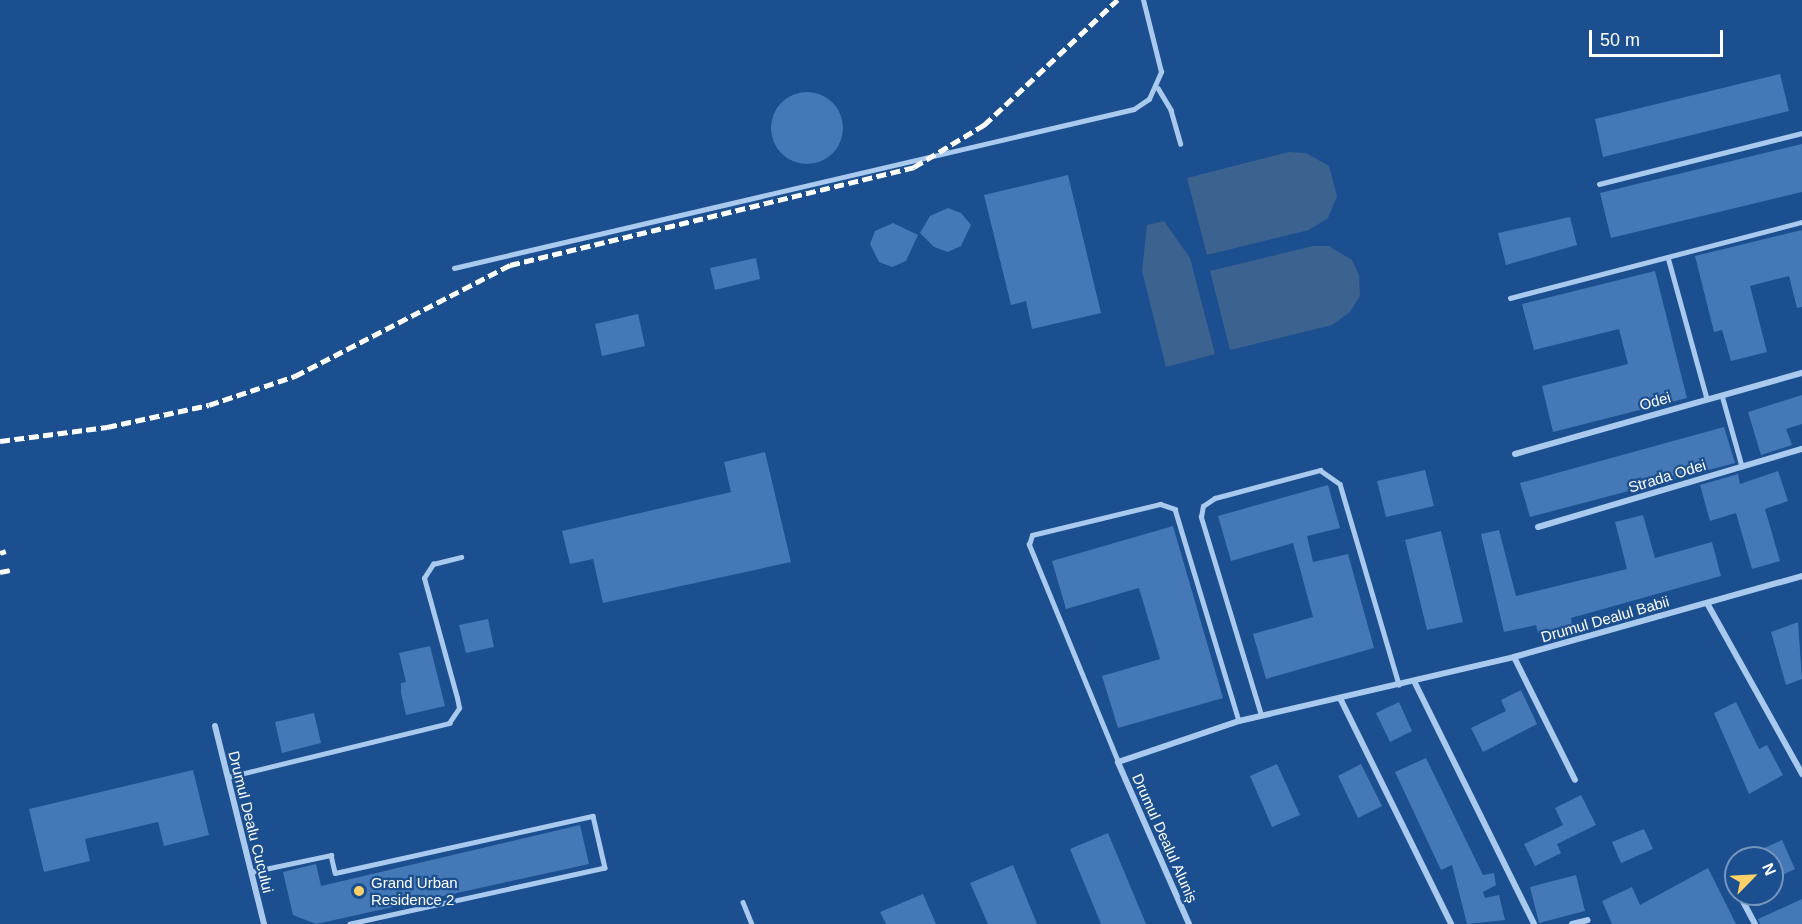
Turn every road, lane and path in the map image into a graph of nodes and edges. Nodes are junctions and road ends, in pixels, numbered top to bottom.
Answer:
1 (1143, 0) edge
2 (1158, 88) junction
3 (1802, 133) edge
4 (1181, 144) dead end
5 (1599, 184) dead end
6 (1802, 222) edge
7 (1668, 256) junction
8 (454, 268) dead end
9 (1510, 298) dead end
10 (1802, 372) edge
11 (1722, 395) junction
12 (1707, 399) junction
13 (1802, 449) edge
14 (1515, 454) dead end
15 (1742, 466) junction
16 (1538, 527) dead end
17 (461, 557) dead end
18 (1802, 576) edge
19 (1707, 603) junction
20 (1514, 657) junction
21 (1414, 681) junction
22 (1399, 684) junction
23 (1340, 698) junction
24 (1261, 716) junction
25 (1239, 721) junction
26 (215, 726) dead end
27 (1118, 762) junction
28 (1802, 774) edge
29 (228, 777) junction
30 (1575, 780) dead end
31 (251, 872) junction
32 (743, 902) dead end
33 (1745, 906) edge
34 (1588, 920) dead end
35 (264, 924) edge
36 (350, 924) edge
37 (752, 924) edge
38 (1189, 924) edge
39 (1451, 924) edge
40 (1534, 924) edge
41 (1572, 924) edge
42 (1755, 924) edge

1 - 2 lane
2 - 4 lane
2 - 8 lane
3 - 5 lane
6 - 7 lane
7 - 9 lane
7 - 12 lane
10 - 11 street, Odei
11 - 12 street, Odei
11 - 15 lane
12 - 14 street, Odei
13 - 15 street, Strada Odei
15 - 16 street, Strada Odei
17 - 29 lane
18 - 19 street, Drumul Dealul Babii
19 - 20 street, Drumul Dealul Babii
19 - 28 street
20 - 21 street, Drumul Dealul Babii
20 - 30 street
21 - 22 street, Drumul Dealul Babii
21 - 40 street
22 - 23 street, Drumul Dealul Babii
22 - 24 lane
23 - 24 street, Drumul Dealul Babii
23 - 39 street
24 - 25 street, Drumul Dealul Babii
25 - 27 street, Drumul Dealul Babii
25 - 27 lane
26 - 29 street, Drumul Dealu Cucului
27 - 38 street, Drumul Dealul Aluniș
29 - 31 street, Drumul Dealu Cucului
31 - 35 street, Drumul Dealu Cucului
31 - 36 lane
32 - 37 lane
33 - 42 street
34 - 41 street

